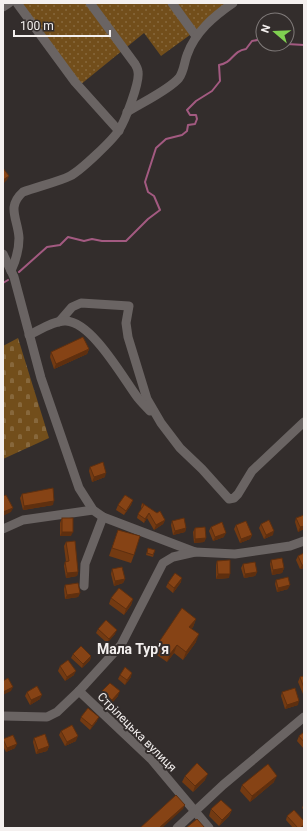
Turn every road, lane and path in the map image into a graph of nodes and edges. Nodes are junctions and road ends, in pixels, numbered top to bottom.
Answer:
1 (8, 3) edge
2 (16, 3) edge
3 (90, 3) edge
4 (172, 3) edge
5 (233, 3) edge
6 (3, 7) edge
7 (196, 36) junction
8 (127, 112) junction
9 (119, 131) junction
10 (3, 254) edge
11 (11, 271) junction
12 (59, 322) junction
13 (29, 335) junction
14 (304, 422) edge
15 (161, 423) junction
16 (93, 510) junction
17 (104, 517) junction
18 (3, 529) edge
19 (304, 541) edge
20 (195, 552) junction
21 (84, 586) dead end
22 (78, 691) junction
23 (3, 716) edge
24 (304, 717) edge
25 (196, 812) junction
26 (177, 828) edge
27 (209, 828) edge

1 - 6 street
2 - 9 street
3 - 8 street
4 - 7 street
5 - 7 street
7 - 8 street
8 - 9 street
9 - 11 street
10 - 11 street
11 - 13 street
12 - 13 street
12 - 15 street
12 - 15 street
13 - 16 street
14 - 15 street
16 - 17 street
16 - 18 street
17 - 20 street
17 - 21 street
19 - 20 street
20 - 22 street
22 - 23 street
22 - 25 street, Стрілецька вулиця
24 - 25 street
25 - 26 street
25 - 27 street, Стрілецька вулиця

